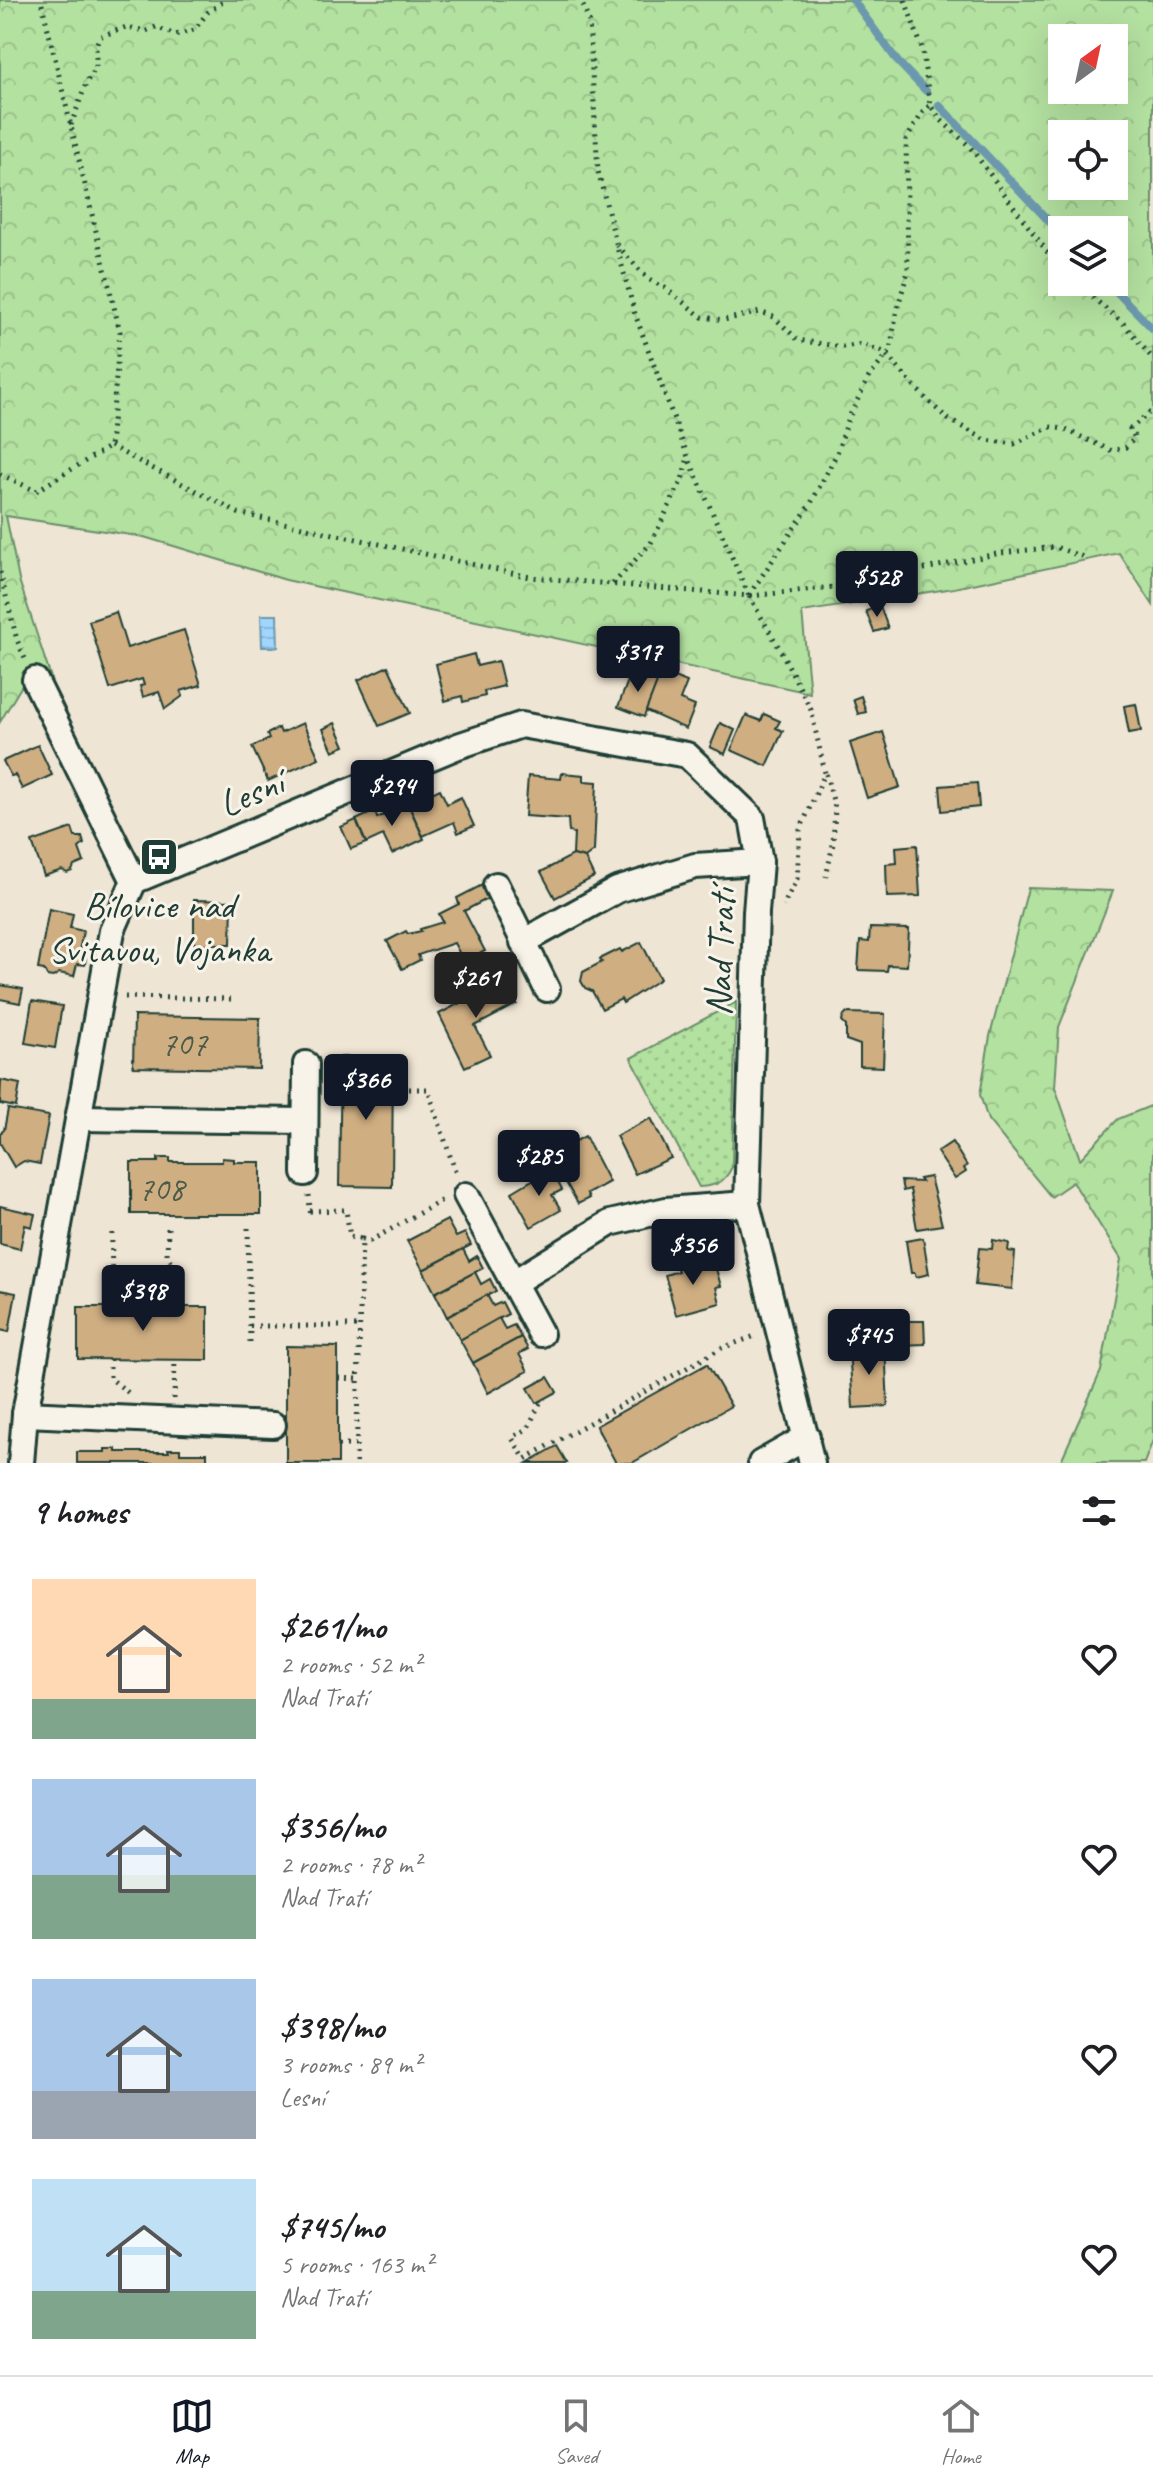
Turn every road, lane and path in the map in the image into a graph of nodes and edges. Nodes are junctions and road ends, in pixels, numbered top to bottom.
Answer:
1 (41, 0) edge
2 (226, 0) edge
3 (282, 0) edge
4 (296, 0) edge
5 (581, 0) edge
6 (905, 0) edge
7 (930, 105) junction
8 (71, 126) junction
9 (615, 243) junction
10 (1048, 253) edge
11 (1091, 296) edge
12 (887, 355) junction
13 (1153, 359) edge
14 (1153, 414) edge
15 (110, 446) junction
16 (688, 457) junction
17 (0, 474) edge
18 (1086, 558) dead end
19 (0, 574) edge
20 (613, 584) junction
21 (749, 596) junction
22 (35, 680) joint
23 (825, 773) junction
24 (760, 862) junction
25 (826, 877) dead end
26 (134, 881) junction
27 (496, 885) dead end
28 (756, 912) junction
29 (523, 942) junction
30 (547, 989) dead end
31 (112, 997) dead end
32 (231, 999) dead end
33 (306, 1064) dead end
34 (393, 1089) dead end
35 (78, 1118) junction
36 (304, 1121) junction
37 (305, 1173) joint
38 (464, 1192) junction
39 (747, 1204) junction
40 (168, 1228) dead end
41 (248, 1228) dead end
42 (112, 1229) dead end
43 (362, 1239) junction
44 (513, 1283) junction
45 (111, 1307) dead end
46 (175, 1307) dead end
47 (250, 1326) junction
48 (361, 1326) junction
49 (780, 1332) junction
50 (541, 1334) dead end
51 (250, 1343) dead end
52 (110, 1359) dead end
53 (175, 1359) dead end
54 (339, 1378) dead end
55 (358, 1379) junction
56 (540, 1403) dead end
57 (130, 1407) dead end
58 (174, 1408) dead end
59 (25, 1414) junction
60 (273, 1425) dead end
61 (807, 1437) junction
62 (338, 1445) dead end
63 (356, 1445) junction
64 (21, 1463) edge
65 (356, 1463) edge
66 (761, 1463) edge
67 (812, 1463) edge

1 - 8 path
2 - 8 path
3 - 4 path
5 - 9 path
6 - 7 path
7 - 10 path
7 - 12 path
8 - 15 path
9 - 12 path
9 - 16 path
11 - 13 path
12 - 14 path
12 - 21 path
15 - 17 path
15 - 20 path
16 - 20 path
16 - 21 path
18 - 21 path
19 - 22 path
20 - 21 path
21 - 23 path
22 - 26 street
23 - 25 path
23 - 28 path
24 - 26 street, Lesní
24 - 28 street, Nad Tratí
24 - 29 street, Nad Tratí
26 - 35 street
27 - 29 street
28 - 39 street, Nad Tratí
29 - 30 street
31 - 32 path
33 - 36 street
34 - 38 path
35 - 36 street
35 - 59 street
36 - 37 street
37 - 43 path
38 - 43 path
38 - 44 street
39 - 44 street
39 - 49 street, Nad Tratí
40 - 46 path
41 - 47 path
42 - 45 path
43 - 48 path
44 - 50 street
47 - 48 path
47 - 51 path
48 - 55 path
49 - 56 path
49 - 61 street, Nad Tratí
52 - 57 path
53 - 58 path
54 - 55 path
55 - 63 path
59 - 60 street
59 - 64 street
61 - 66 street
61 - 67 street, Nad Tratí
62 - 63 path
63 - 65 path

